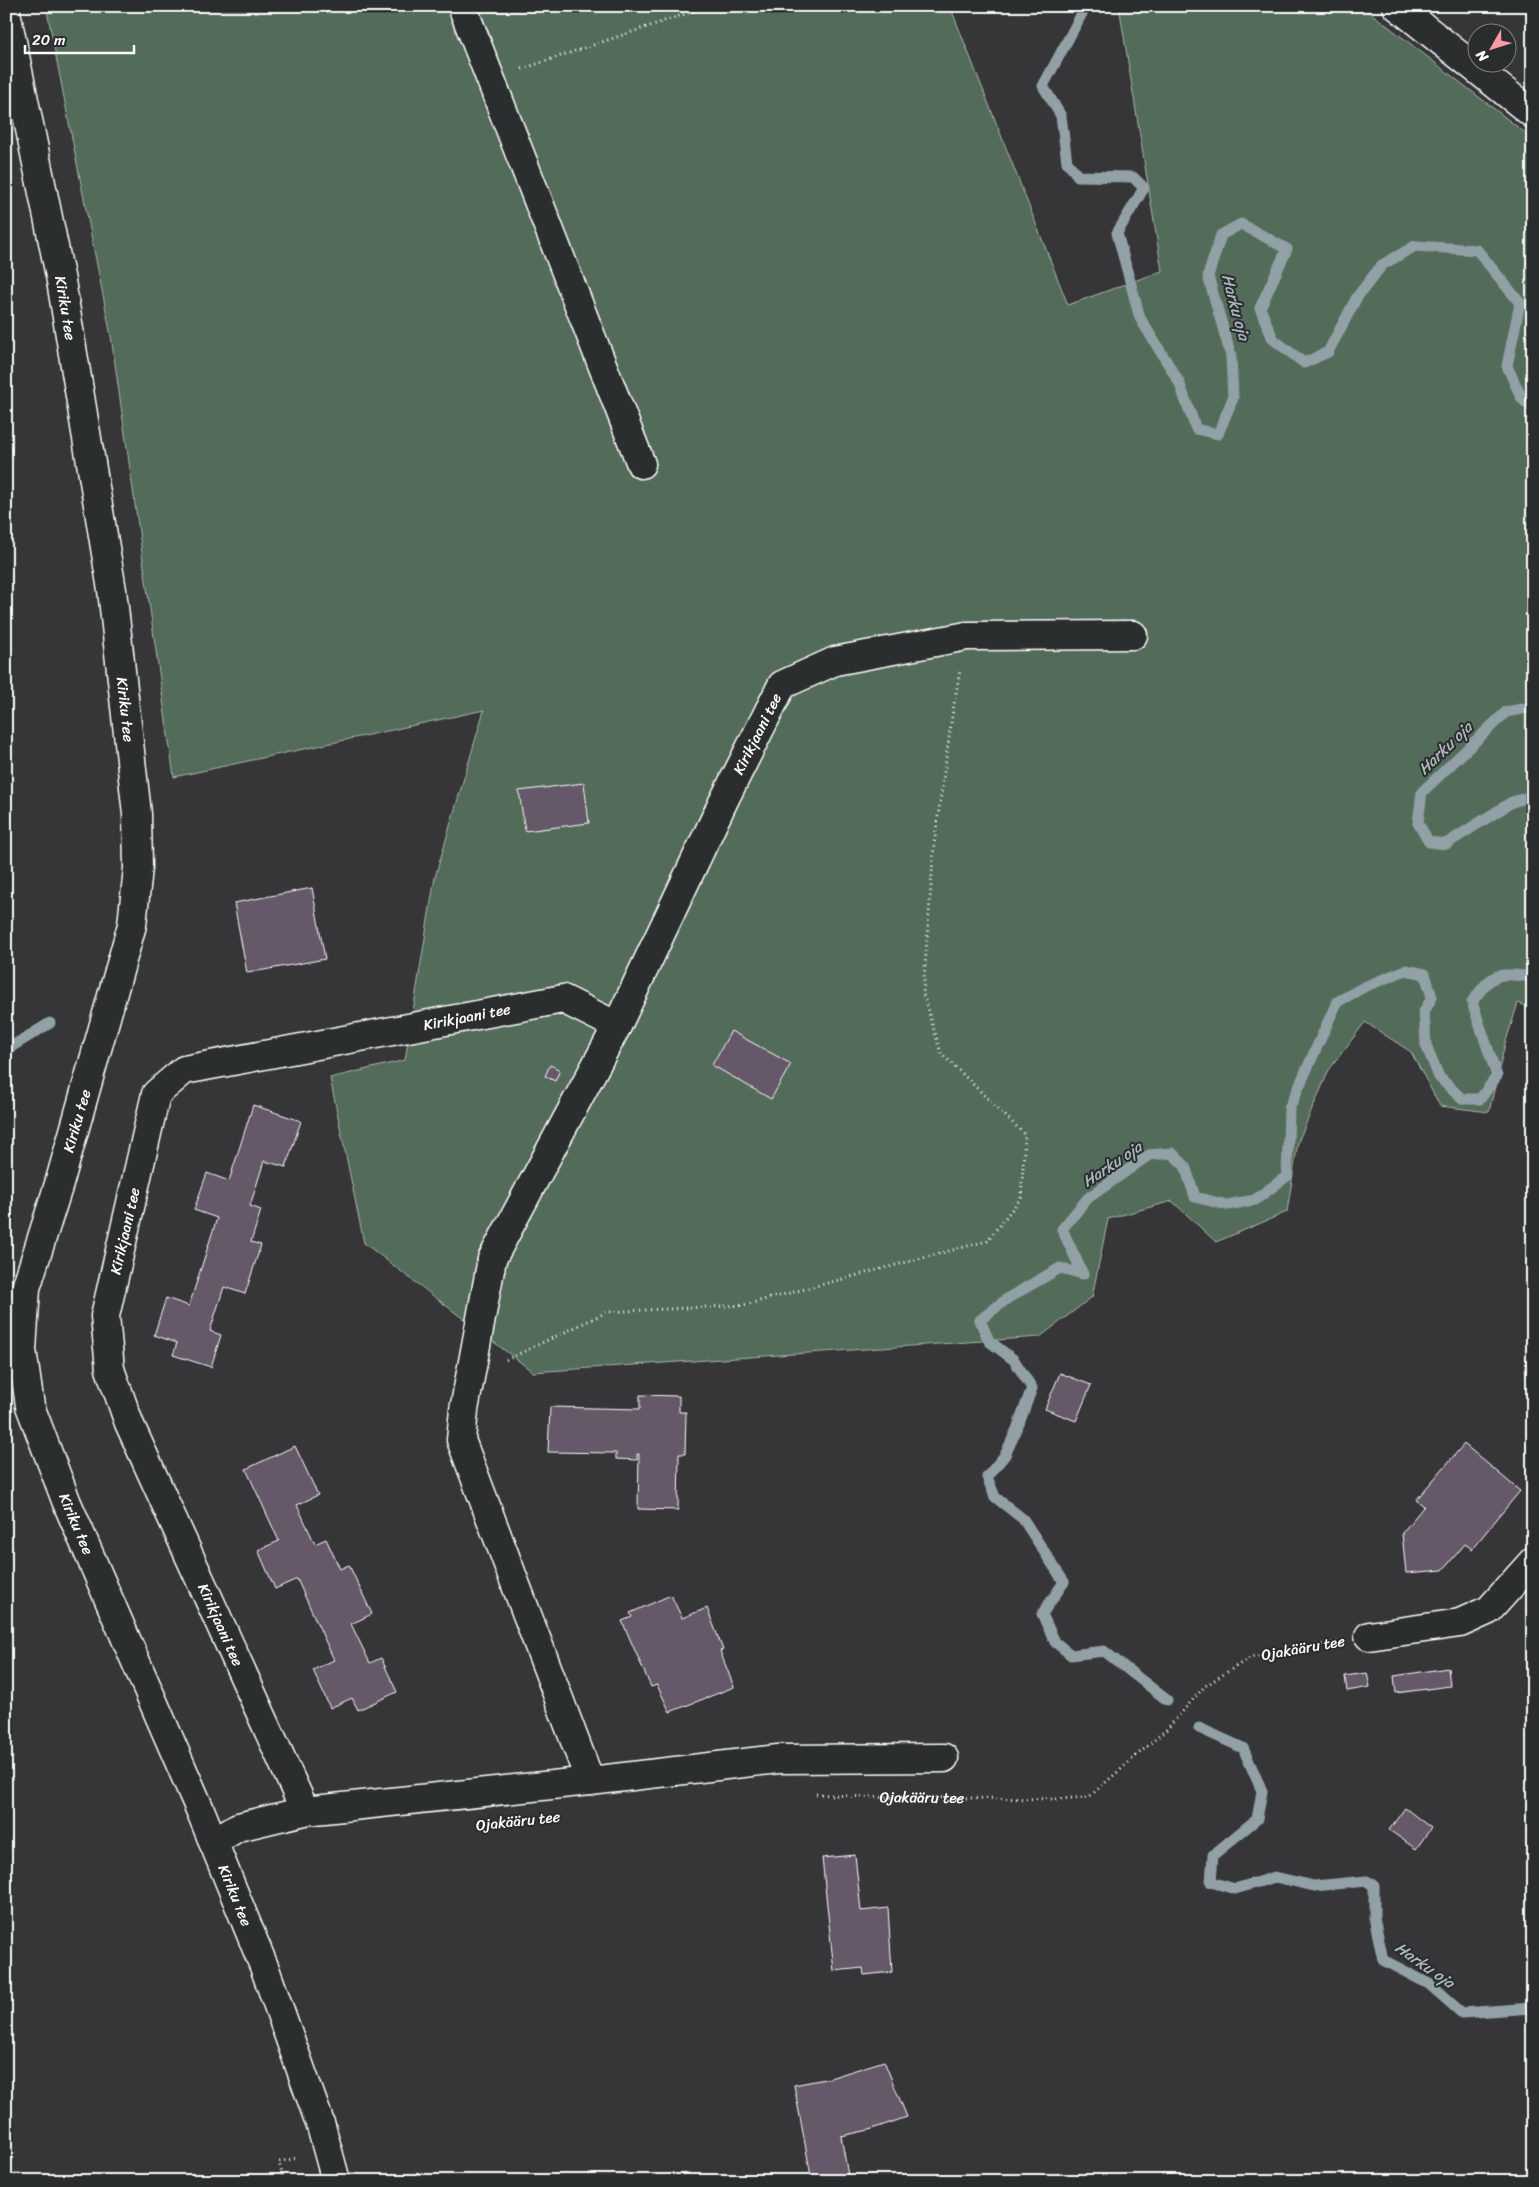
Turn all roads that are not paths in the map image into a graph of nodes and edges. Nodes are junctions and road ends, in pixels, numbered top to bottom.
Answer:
1 (462, 6) edge
2 (1397, 6) edge
3 (6, 12) edge
4 (1533, 114) edge
5 (641, 464) dead end
6 (1132, 635) dead end
7 (617, 1026) junction
8 (1533, 1561) edge
9 (1369, 1636) road end
10 (944, 1758) dead end
11 (590, 1781) junction
12 (305, 1811) junction
13 (213, 1842) junction
14 (336, 2181) edge

1 - 5 street
2 - 4 street
3 - 13 street, Kiriku tee
6 - 7 street, Kirikjaani tee
7 - 11 street, Kirikjaani tee
7 - 12 street, Kirikjaani tee
8 - 9 street
10 - 11 street
11 - 12 street
12 - 13 street
13 - 14 street, Kiriku tee

